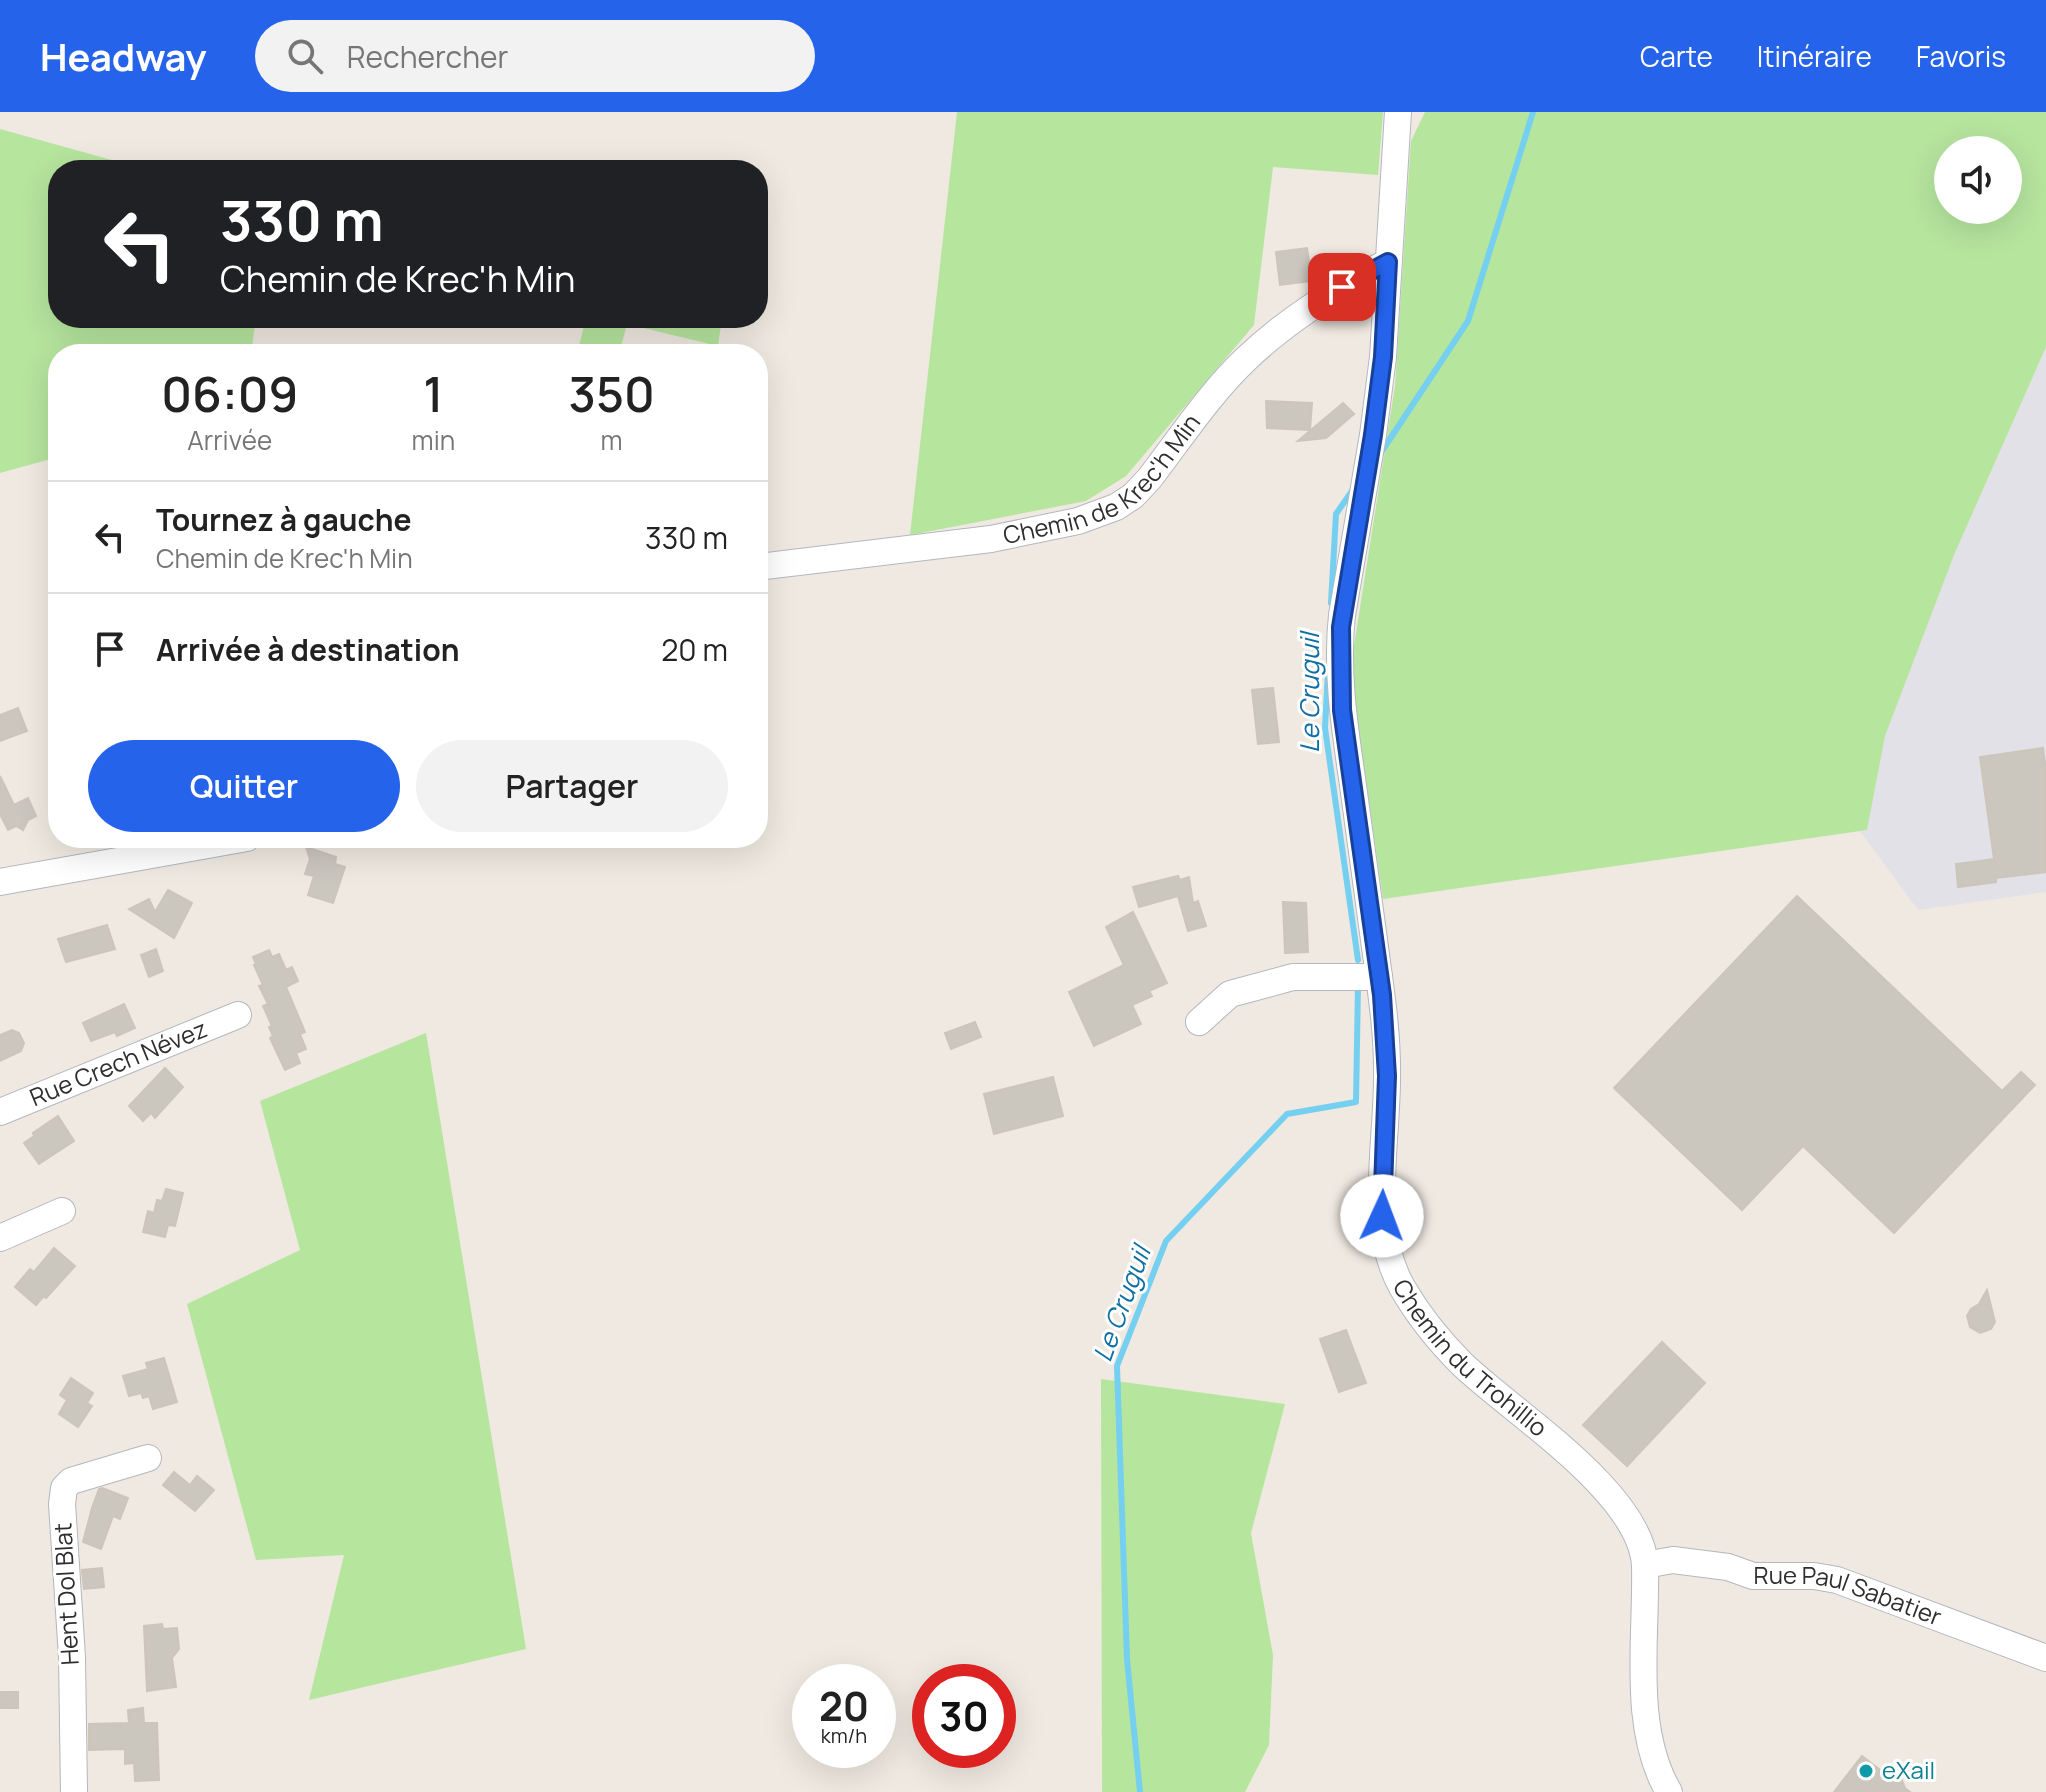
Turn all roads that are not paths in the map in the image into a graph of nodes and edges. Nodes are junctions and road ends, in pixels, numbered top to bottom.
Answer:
1 (1398, 112) edge
2 (1388, 262) junction
3 (768, 566) edge
4 (191, 848) edge
5 (0, 882) edge
6 (1379, 977) junction
7 (238, 1015) dead end
8 (1199, 1022) dead end
9 (0, 1112) edge
10 (62, 1211) dead end
11 (0, 1238) edge
12 (148, 1458) dead end
13 (1645, 1565) junction
14 (2046, 1658) edge
15 (74, 1792) edge
16 (1669, 1792) edge

1 - 2 street, Chemin du Trohillio
2 - 3 street, Chemin de Krec'h Min
2 - 6 street, Chemin du Trohillio
4 - 5 street
6 - 8 street
6 - 13 street, Chemin du Trohillio
7 - 9 street, Rue Crech Névez
10 - 11 street
12 - 15 street, Hent Dol Blat
13 - 14 street, Rue Paul Sabatier
13 - 16 street, Chemin du Trohillio

